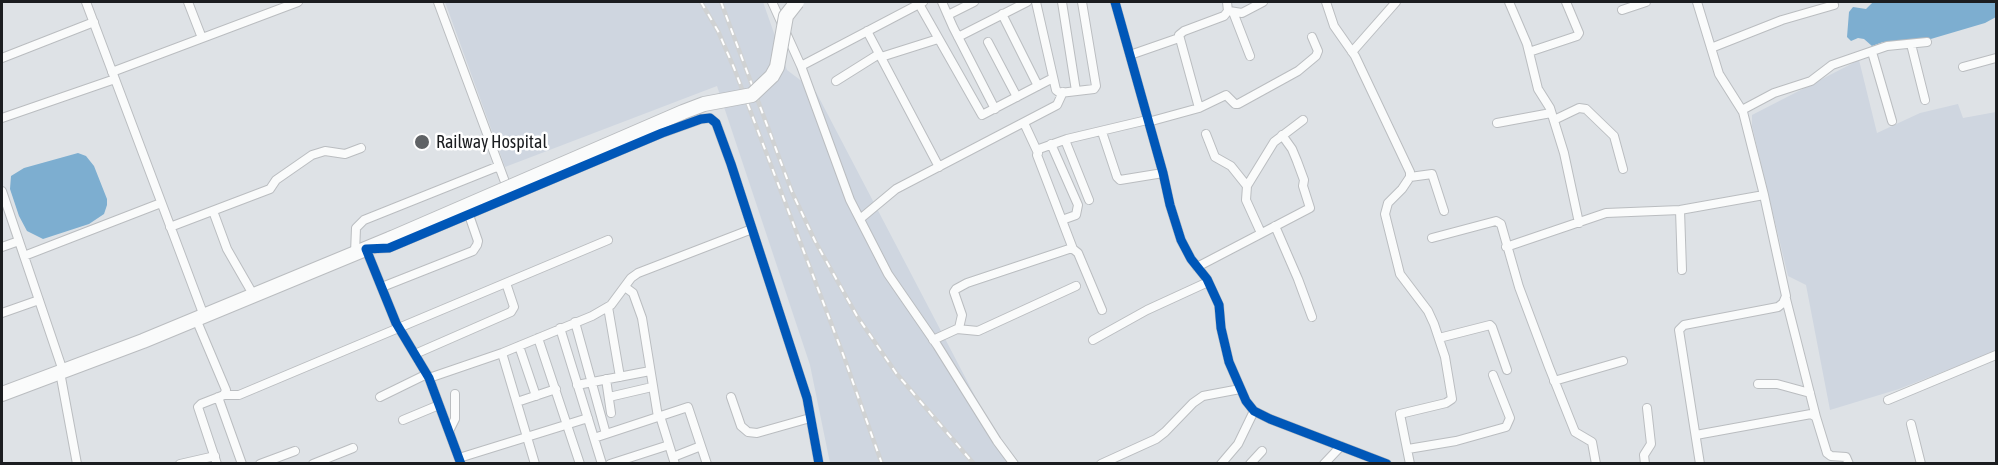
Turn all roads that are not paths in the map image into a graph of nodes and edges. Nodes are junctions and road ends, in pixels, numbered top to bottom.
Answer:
1 (86, 2) edge
2 (188, 2) edge
3 (298, 2) edge
4 (438, 2) edge
5 (772, 2) edge
6 (797, 2) edge
7 (942, 2) edge
8 (974, 2) edge
9 (1027, 2) edge
10 (1036, 2) edge
11 (1062, 2) edge
12 (1082, 2) edge
13 (1115, 2) edge
14 (1227, 2) edge
15 (1263, 2) edge
16 (1326, 2) edge
17 (1396, 2) edge
18 (1509, 2) edge
19 (1566, 2) edge
20 (1646, 2) edge
21 (1697, 2) edge
22 (922, 3) edge
23 (1834, 5) dead end
24 (1622, 10) dead end
25 (1230, 12) junction
26 (1002, 14) junction
27 (948, 15) junction
28 (94, 22) junction
29 (867, 31) junction
30 (958, 37) junction
31 (1312, 37) dead end
32 (202, 38) junction
33 (1179, 38) junction
34 (938, 39) junction
35 (988, 42) dead end
36 (1927, 42) dead end
37 (1911, 44) junction
38 (1711, 48) junction
39 (1352, 52) junction
40 (1529, 52) junction
41 (1872, 52) junction
42 (880, 55) junction
43 (1130, 56) junction
44 (1250, 56) dead end
45 (2, 58) edge
46 (1996, 58) edge
47 (801, 66) junction
48 (1963, 67) dead end
49 (114, 76) junction
50 (1053, 78) junction
51 (836, 81) dead end
52 (1038, 86) junction
53 (1076, 91) junction
54 (1063, 92) junction
55 (1017, 98) junction
56 (1925, 100) dead end
57 (1199, 108) junction
58 (995, 109) junction
59 (1742, 110) junction
60 (1553, 117) junction
61 (2, 118) edge
62 (1303, 120) dead end
63 (1147, 121) junction
64 (1892, 121) dead end
65 (1024, 123) junction
66 (1497, 123) dead end
67 (1102, 132) junction
68 (1206, 134) dead end
69 (1282, 135) junction
70 (1065, 140) junction
71 (1051, 144) junction
72 (361, 148) dead end
73 (1038, 153) junction
74 (499, 166) junction
75 (939, 167) junction
76 (1623, 169) dead end
77 (1163, 173) junction
78 (1410, 177) junction
79 (1247, 186) junction
80 (2, 190) edge
81 (1764, 195) junction
82 (510, 197) junction
83 (1089, 200) dead end
84 (161, 203) junction
85 (1680, 210) junction
86 (213, 211) junction
87 (1444, 211) dead end
88 (469, 215) junction
89 (860, 219) junction
90 (1062, 220) junction
91 (1579, 222) junction
92 (1275, 226) junction
93 (170, 227) junction
94 (752, 229) junction
95 (1261, 233) junction
96 (1432, 238) dead end
97 (608, 240) dead end
98 (19, 241) junction
99 (2, 247) edge
100 (1506, 247) junction
101 (1073, 249) junction
102 (360, 251) junction
103 (24, 256) junction
104 (1197, 267) junction
105 (1682, 270) dead end
106 (1209, 282) junction
107 (506, 283) junction
108 (1076, 286) dead end
109 (382, 287) junction
110 (625, 288) junction
111 (254, 296) junction
112 (1786, 298) junction
113 (39, 300) junction
114 (608, 307) junction
115 (1102, 310) dead end
116 (2, 313) edge
117 (1312, 317) dead end
118 (200, 318) junction
119 (575, 322) junction
120 (399, 327) junction
121 (560, 328) junction
122 (960, 328) junction
123 (538, 338) junction
124 (1439, 338) junction
125 (933, 340) junction
126 (1093, 340) dead end
127 (519, 346) junction
128 (502, 353) junction
129 (415, 354) junction
130 (1996, 355) edge
131 (1623, 361) dead end
132 (1507, 370) dead end
133 (62, 372) junction
134 (650, 372) junction
135 (1493, 375) dead end
136 (428, 376) junction
137 (620, 377) junction
138 (606, 379) junction
139 (1554, 381) junction
140 (593, 382) junction
141 (1758, 384) dead end
142 (578, 385) junction
143 (652, 387) junction
144 (556, 389) junction
145 (1240, 389) junction
146 (1810, 393) junction
147 (2, 394) edge
148 (455, 394) dead end
149 (221, 396) junction
150 (536, 396) junction
151 (380, 397) dead end
152 (609, 398) junction
153 (731, 398) dead end
154 (1888, 400) dead end
155 (517, 402) junction
156 (439, 405) junction
157 (1647, 408) dead end
158 (1254, 411) junction
159 (611, 413) dead end
160 (659, 417) junction
161 (1816, 417) junction
162 (588, 418) junction
163 (810, 418) junction
164 (403, 420) dead end
165 (1911, 424) dead end
166 (568, 426) junction
167 (449, 431) junction
168 (606, 434) junction
169 (1696, 435) junction
170 (528, 438) junction
171 (594, 438) junction
172 (669, 445) junction
173 (701, 446) junction
174 (1341, 446) junction
175 (353, 448) dead end
176 (1408, 449) junction
177 (295, 451) dead end
178 (1262, 451) dead end
179 (216, 460) edge
180 (674, 460) edge
181 (460, 461) edge
182 (77, 464) edge
183 (180, 464) edge
184 (242, 464) edge
185 (260, 464) edge
186 (313, 464) edge
187 (536, 464) edge
188 (580, 464) edge
189 (602, 464) edge
190 (610, 464) edge
191 (707, 464) edge
192 (819, 464) edge
193 (1014, 464) edge
194 (1101, 464) edge
195 (1221, 464) edge
196 (1250, 464) edge
197 (1324, 464) edge
198 (1387, 464) edge
199 (1410, 464) edge
200 (1596, 464) edge
201 (1645, 464) edge
202 (1700, 464) edge
203 (1849, 464) edge
204 (1921, 464) edge

1 - 28 street
2 - 32 street
3 - 32 street
4 - 74 street
5 - 47 street
6 - 102 highway, bridge
7 - 27 street
8 - 27 street
9 - 26 street
10 - 50 street
11 - 53 street
12 - 53 street
13 - 43 street
14 - 25 street
15 - 25 street
16 - 39 street
17 - 39 street
18 - 40 street
19 - 40 street
20 - 24 street
21 - 38 street
22 - 29 street
22 - 34 street
23 - 38 street
25 - 33 street
25 - 44 street
26 - 30 street
26 - 52 street
27 - 30 street
28 - 45 street
28 - 49 street
29 - 42 street
29 - 47 street
30 - 58 street
31 - 57 street
32 - 49 street
33 - 43 street
33 - 57 street
34 - 42 street
34 - 58 street
35 - 55 street
36 - 37 street
37 - 41 street
37 - 56 street
38 - 59 street
39 - 78 street
40 - 60 street
41 - 59 street
41 - 64 street
42 - 51 street
42 - 75 street
43 - 63 street
46 - 48 street
47 - 89 street
49 - 61 street
49 - 84 street
50 - 52 street
50 - 54 street
52 - 55 street
53 - 54 street
54 - 65 street
55 - 58 street
57 - 63 street
59 - 81 street
60 - 66 street
60 - 76 street
60 - 91 street
62 - 69 street
63 - 67 street
63 - 77 street
65 - 73 street
65 - 75 street
67 - 70 street
67 - 77 street
68 - 79 street
69 - 79 street
69 - 92 street
70 - 71 street
70 - 83 street
71 - 73 street
71 - 90 street
72 - 86 street
73 - 90 street
74 - 82 street
74 - 102 street
75 - 89 street
77 - 104 street
78 - 87 street
78 - 124 street
79 - 95 street
80 - 98 street
81 - 85 street
81 - 112 street
82 - 88 street
82 - 94 street
84 - 93 street
84 - 103 street
85 - 91 street
85 - 105 street
86 - 93 street
86 - 111 street
88 - 102 street
88 - 109 street
89 - 125 street
90 - 101 street
91 - 100 street
92 - 95 street
92 - 117 street
93 - 118 street
94 - 110 street
94 - 163 street
95 - 104 street
96 - 100 street
97 - 107 street
98 - 99 street
98 - 103 street
100 - 139 street
101 - 115 street
101 - 122 street
102 - 109 street
102 - 111 highway
103 - 113 street
104 - 106 street
106 - 126 street
106 - 145 street
107 - 120 street
107 - 129 street
108 - 122 street
109 - 120 street
110 - 114 street
110 - 134 street
111 - 118 highway
112 - 146 street
112 - 169 street
113 - 116 street
113 - 133 street
114 - 119 street
114 - 137 street
118 - 133 highway
118 - 149 street
119 - 121 street
119 - 140 street
120 - 129 street
120 - 149 street
121 - 123 street
121 - 142 street
122 - 125 street
123 - 127 street
123 - 144 street
124 - 132 street
124 - 176 street
125 - 193 street
127 - 128 street
127 - 150 street
128 - 136 street
128 - 155 street
129 - 136 street
130 - 154 street
131 - 139 street
133 - 147 highway
133 - 182 street
134 - 137 street
134 - 143 street
135 - 176 street
136 - 151 street
136 - 156 street
137 - 138 street
138 - 140 street
138 - 152 street
139 - 200 street
140 - 142 street
140 - 168 street
141 - 146 street
142 - 162 street
143 - 152 street
143 - 160 street
144 - 150 street
144 - 166 street
145 - 158 street
145 - 194 street
146 - 161 street
148 - 167 street
149 - 179 street
149 - 184 street
150 - 155 street
152 - 159 street
153 - 163 street
155 - 170 street
156 - 164 street
156 - 167 street
157 - 201 street
158 - 174 street
158 - 195 street
160 - 168 street
160 - 172 street
160 - 173 street
161 - 169 street
161 - 203 street
162 - 166 street
162 - 171 street
163 - 192 street
165 - 204 street
166 - 170 street
166 - 188 street
167 - 181 street
168 - 171 street
169 - 202 street
170 - 181 street
170 - 187 street
171 - 189 street
172 - 180 street
172 - 190 street
173 - 180 street
173 - 191 street
174 - 197 street
174 - 198 street
175 - 186 street
176 - 199 street
177 - 185 street
178 - 196 street
179 - 183 street

